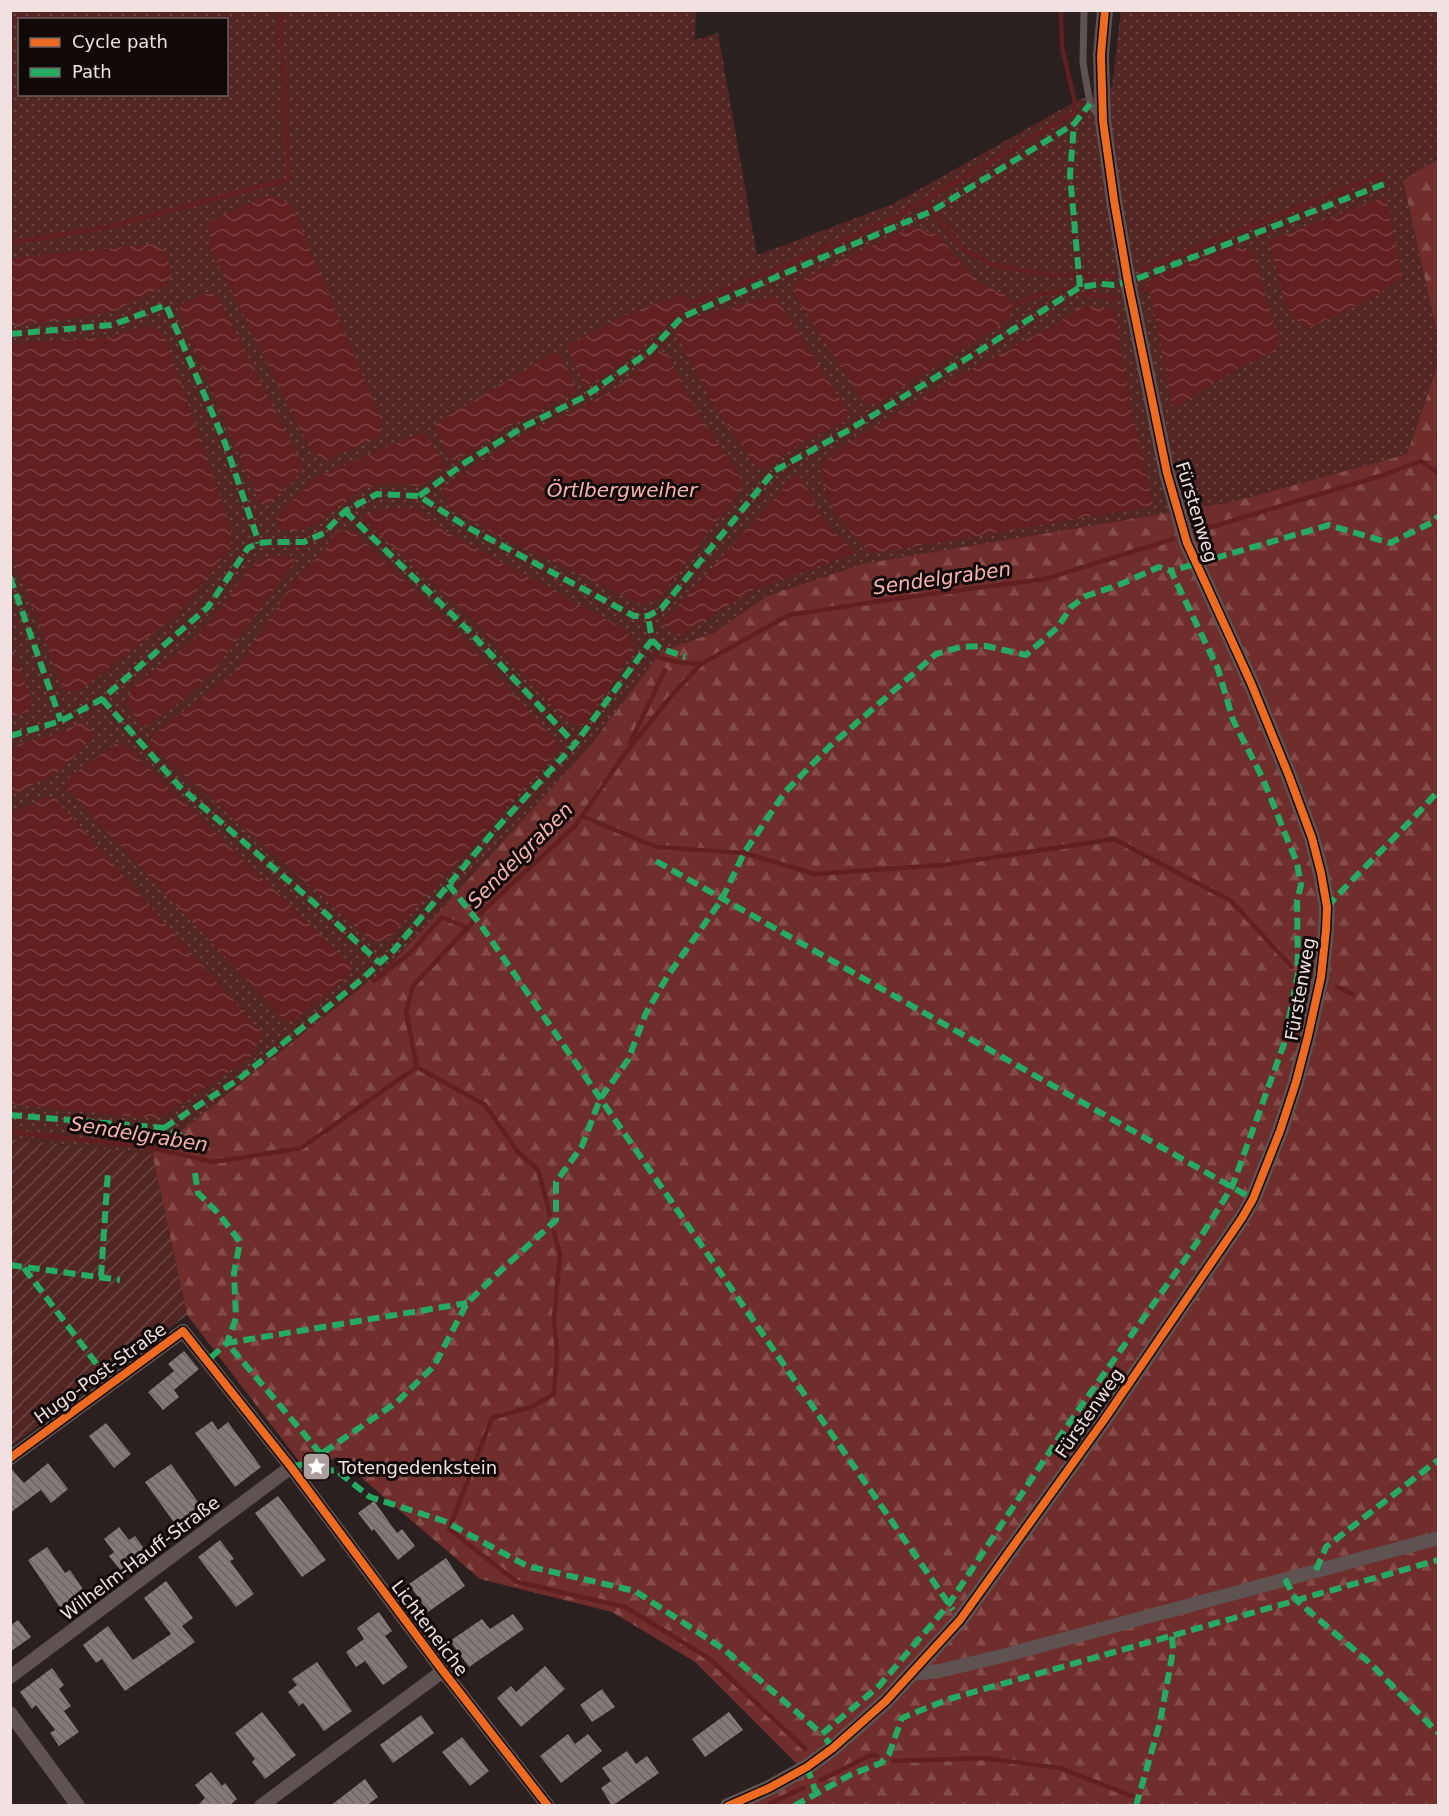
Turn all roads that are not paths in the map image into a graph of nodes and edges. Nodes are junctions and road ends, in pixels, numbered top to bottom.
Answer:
1 (1084, 10) edge
2 (1106, 10) edge
3 (1103, 121) junction
4 (10, 1458) edge
5 (291, 1467) junction
6 (1438, 1538) edge
7 (443, 1671) junction
8 (912, 1674) junction
9 (10, 1677) edge
10 (10, 1713) edge
11 (78, 1806) edge
12 (261, 1806) edge
13 (548, 1806) edge
14 (728, 1806) edge

1 - 3 lane
2 - 3 street, Fürstenweg
3 - 8 street, Fürstenweg
4 - 5 street, Hugo-Post-Straße
5 - 7 street, Lichteneiche
5 - 9 street, Wilhelm-Hauff-Straße
6 - 8 street
7 - 12 street, Lichteneiche
7 - 13 street, Lichteneiche
8 - 14 street, Fürstenweg
10 - 11 street

